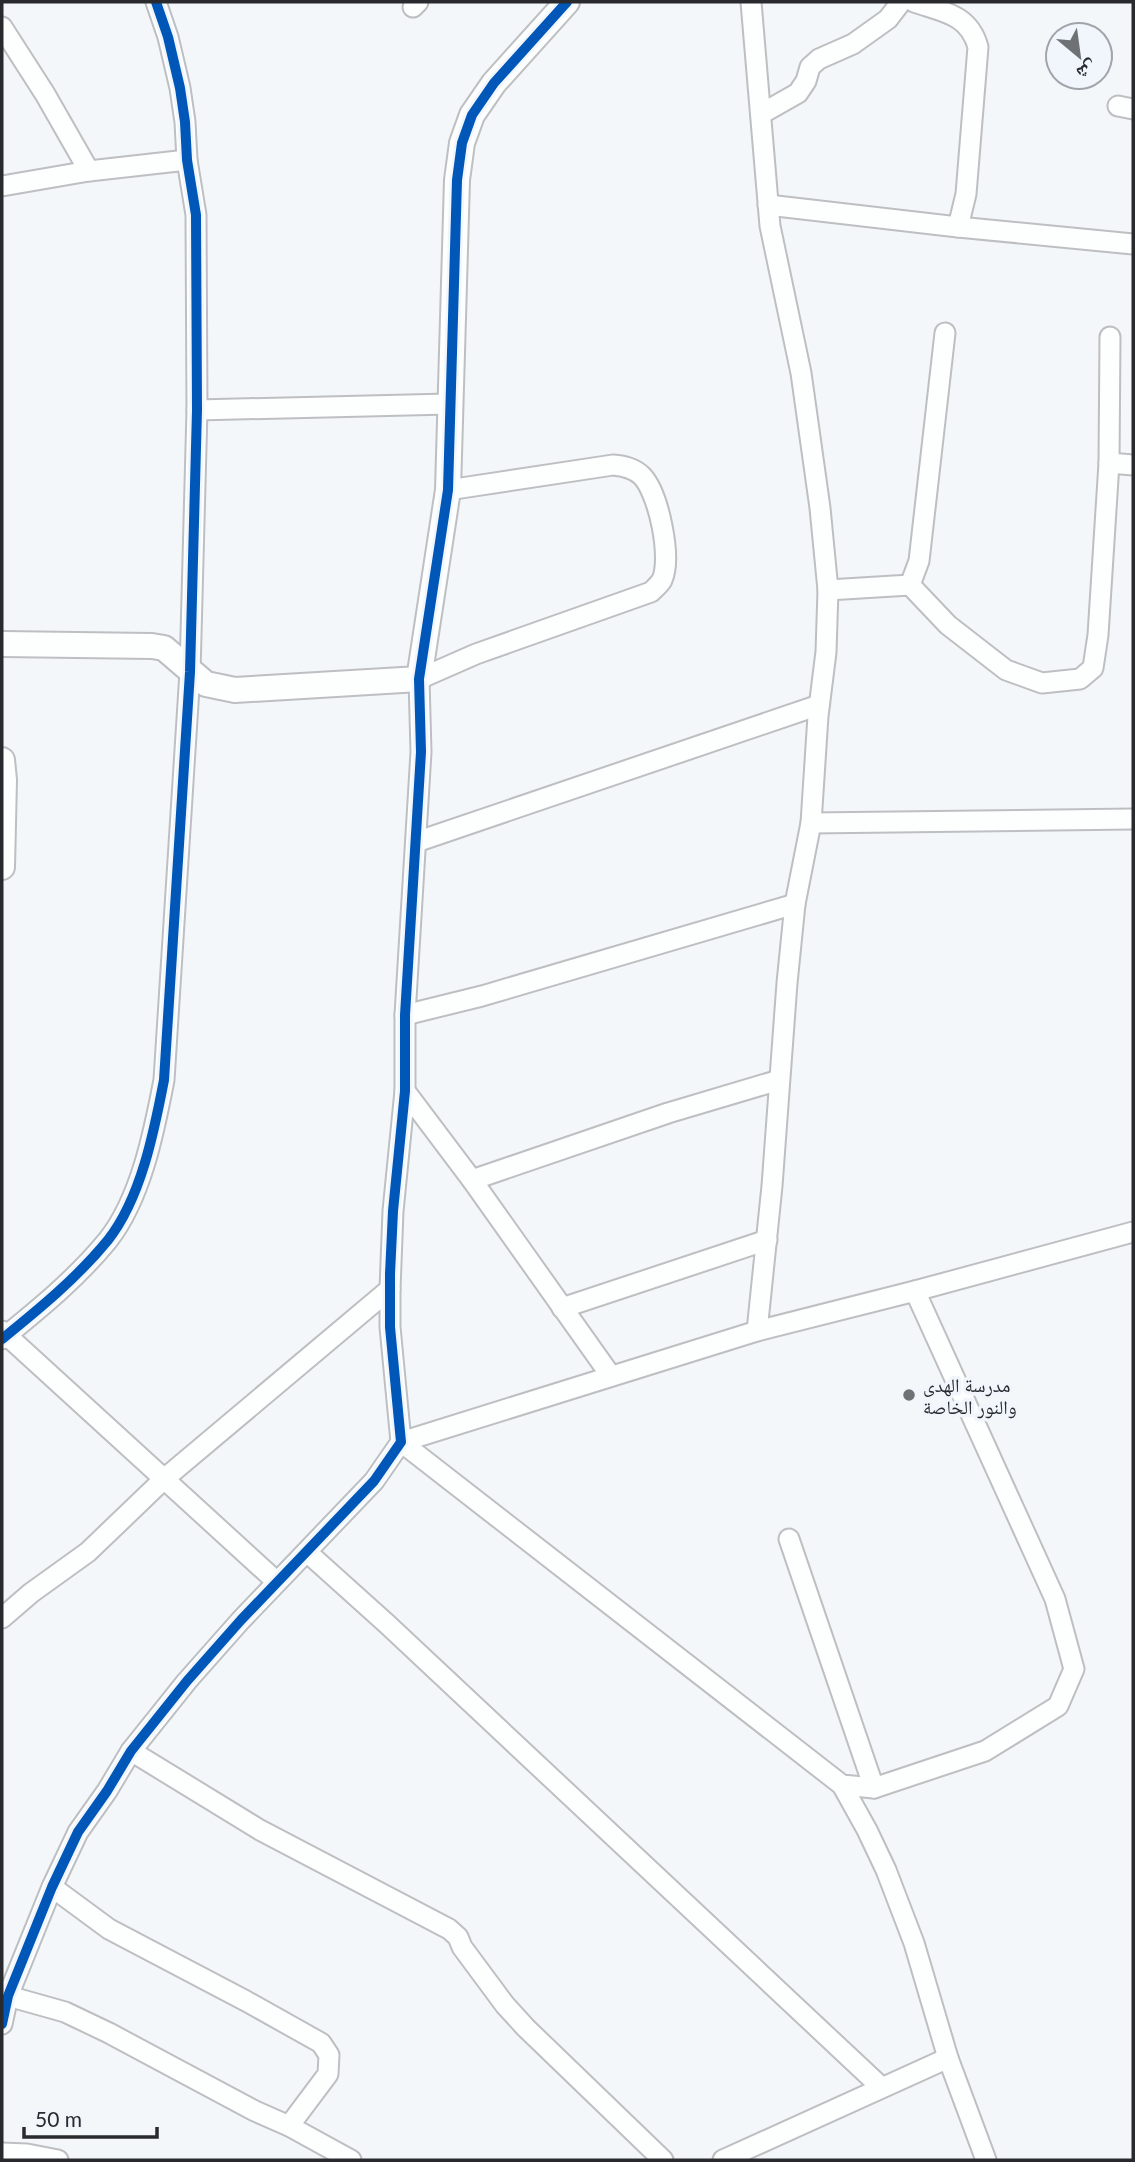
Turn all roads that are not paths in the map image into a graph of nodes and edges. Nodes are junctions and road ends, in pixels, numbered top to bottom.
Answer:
1 (156, 2) edge
2 (567, 2) edge
3 (751, 2) edge
4 (901, 2) edge
5 (914, 2) edge
6 (2, 27) edge
7 (761, 114) junction
8 (187, 160) junction
9 (89, 171) junction
10 (2, 186) edge
11 (768, 205) junction
12 (958, 227) junction
13 (1133, 244) edge
14 (945, 334) dead end
15 (1110, 337) dead end
16 (449, 404) junction
17 (197, 410) junction
18 (1109, 463) junction
19 (1133, 465) edge
20 (448, 490) junction
21 (910, 585) junction
22 (828, 590) junction
23 (2, 644) edge
24 (190, 672) junction
25 (419, 679) junction
26 (819, 705) junction
27 (2, 760) edge
28 (1133, 819) edge
29 (811, 823) junction
30 (416, 842) junction
31 (2, 867) edge
32 (795, 904) junction
33 (405, 1014) junction
34 (779, 1080) junction
35 (405, 1091) junction
36 (472, 1180) junction
37 (1133, 1232) edge
38 (766, 1240) junction
39 (390, 1289) junction
40 (915, 1292) junction
41 (562, 1308) junction
42 (757, 1331) junction
43 (3, 1335) edge
44 (611, 1376) junction
45 (401, 1442) junction
46 (164, 1479) junction
47 (789, 1539) dead end
48 (308, 1553) junction
49 (277, 1582) junction
50 (2, 1618) edge
51 (131, 1751) junction
52 (842, 1786) junction
53 (874, 1787) junction
54 (52, 1886) junction
55 (5, 1996) edge
56 (2, 2024) edge
57 (947, 2058) junction
58 (881, 2087) junction
59 (289, 2126) junction
60 (2, 2145) edge
61 (2, 2153) edge
62 (2, 2160) edge
63 (58, 2160) edge
64 (351, 2160) edge
65 (663, 2160) edge
66 (723, 2160) edge
67 (986, 2160) edge

1 - 8 street
2 - 16 street
3 - 7 street
4 - 7 street
5 - 12 street
6 - 9 street
7 - 11 street
8 - 9 street
8 - 17 street
9 - 10 street
11 - 12 street
11 - 22 street
12 - 13 street
14 - 21 street
15 - 18 street
16 - 17 street
16 - 20 street
17 - 24 street
18 - 19 street
18 - 21 street
20 - 25 street
20 - 25 street
21 - 22 street
22 - 26 street
23 - 24 street
24 - 25 street
24 - 43 street
25 - 30 street
26 - 29 street
26 - 30 street
27 - 31 street
28 - 29 street
29 - 32 street
30 - 33 street
32 - 33 street
32 - 34 street
33 - 35 street
34 - 36 street
34 - 38 street
35 - 36 street
35 - 39 street
36 - 41 street
37 - 40 street
38 - 41 street
38 - 42 street
39 - 45 street
39 - 46 street
40 - 42 street
40 - 53 street
41 - 44 street
42 - 44 street
43 - 46 street
44 - 45 street
45 - 48 street
45 - 52 street
46 - 49 street
46 - 50 street
47 - 53 street
48 - 49 street
48 - 58 street
49 - 51 street
51 - 54 street
51 - 65 street
52 - 53 street
52 - 57 street
54 - 55 street
54 - 59 street
55 - 56 street
55 - 59 street
57 - 58 street
57 - 67 street
58 - 66 street
59 - 64 street
60 - 61 street
61 - 62 street
61 - 63 street

